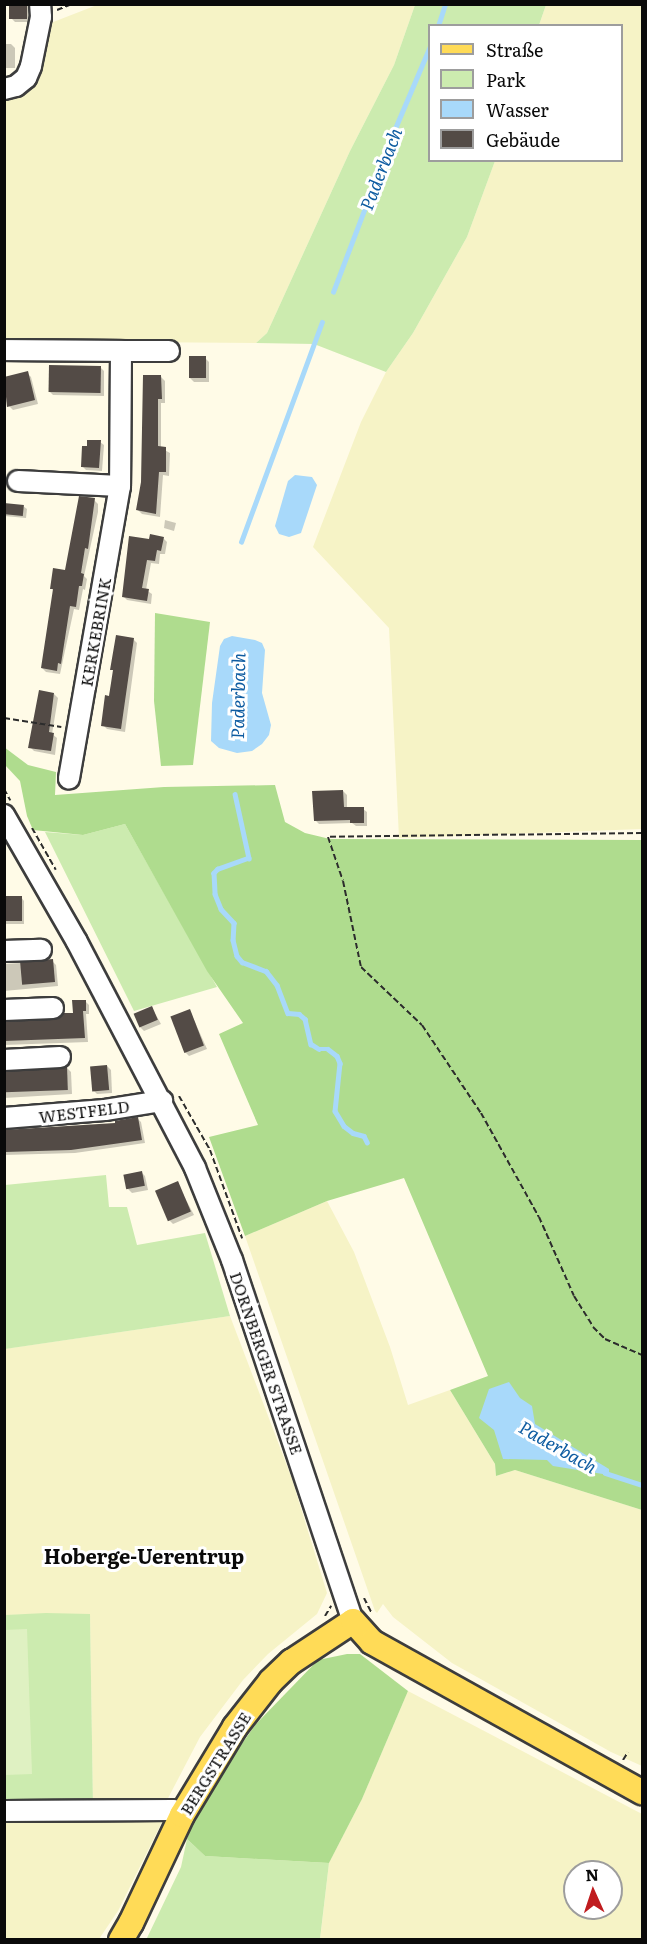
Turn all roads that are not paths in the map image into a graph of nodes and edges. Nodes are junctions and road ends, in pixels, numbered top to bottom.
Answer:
1 (40, 4) edge
2 (4, 89) edge
3 (4, 350) edge
4 (121, 351) junction
5 (169, 351) dead end
6 (18, 481) dead end
7 (120, 486) junction
8 (69, 779) dead end
9 (4, 814) edge
10 (41, 950) dead end
11 (4, 951) edge
12 (53, 1008) dead end
13 (4, 1010) edge
14 (60, 1058) dead end
15 (4, 1060) edge
16 (162, 1101) junction
17 (4, 1118) edge
18 (353, 1620) junction
19 (642, 1792) edge
20 (4, 1810) edge
21 (182, 1815) junction
22 (121, 1940) edge

1 - 2 street
3 - 4 street
4 - 5 street
4 - 7 street, KERKEBRINK
6 - 7 street
7 - 8 street, KERKEBRINK
9 - 16 street, DORNBERGER STRASSE
10 - 11 street
12 - 13 street
14 - 15 street
16 - 17 street, WESTFELD
16 - 18 street, DORNBERGER STRASSE
18 - 19 main road, DORNBERGER STRASSE
18 - 21 main road, BERGSTRASSE
20 - 21 street
21 - 22 main road, BERGSTRASSE

